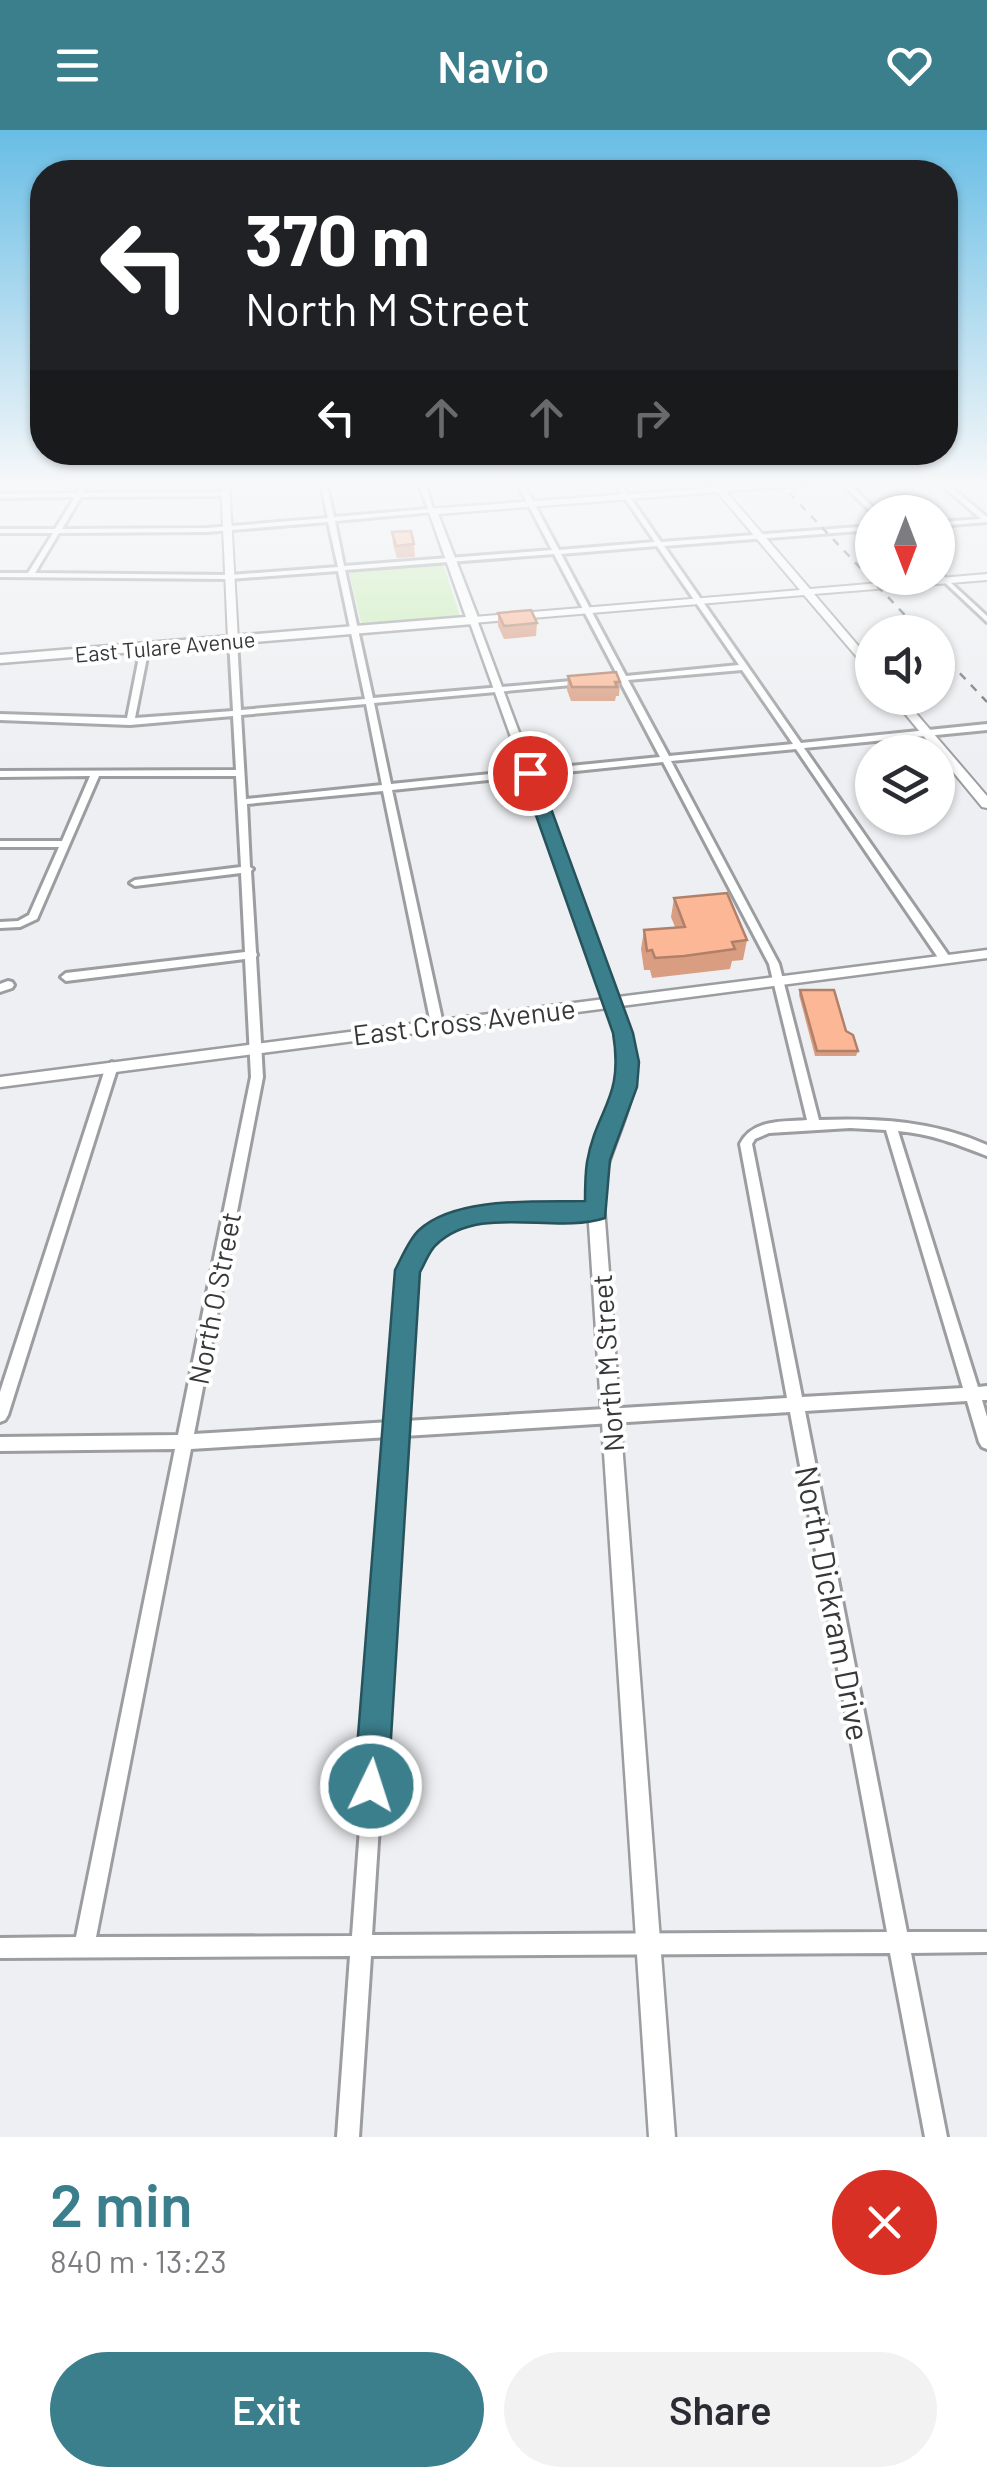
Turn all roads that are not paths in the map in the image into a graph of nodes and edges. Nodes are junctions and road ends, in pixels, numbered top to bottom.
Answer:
1 (74, 575) edge
2 (263, 575) edge
3 (343, 575) edge
4 (456, 575) edge
5 (567, 575) edge
6 (680, 575) edge
7 (795, 575) edge
8 (955, 576) edge
9 (230, 577) junction
10 (987, 577) edge
11 (855, 586) edge
12 (955, 589) edge
13 (808, 592) junction
14 (698, 601) junction
15 (586, 610) junction
16 (473, 620) junction
17 (987, 620) edge
18 (354, 630) junction
19 (234, 640) junction
20 (145, 647) junction
21 (855, 648) edge
22 (0, 659) edge
23 (744, 667) junction
24 (623, 678) junction
25 (498, 690) junction
26 (370, 701) junction
27 (238, 713) junction
28 (912, 715) edge
29 (0, 717) edge
30 (130, 722) junction
31 (987, 727) edge
32 (927, 733) junction
33 (798, 745) junction
34 (666, 759) junction
35 (242, 773) junction
36 (530, 773) junction
37 (0, 774) edge
38 (96, 774) junction
39 (388, 786) junction
40 (243, 802) junction
41 (987, 804) edge
42 (0, 844) edge
43 (66, 844) junction
44 (248, 870) junction
45 (135, 884) dead end
46 (0, 925) edge
47 (987, 954) edge
48 (252, 955) junction
49 (946, 959) junction
50 (66, 977) dead end
51 (780, 980) junction
52 (613, 1002) junction
53 (437, 1024) junction
54 (257, 1047) junction
55 (112, 1066) junction
56 (0, 1082) edge
57 (816, 1127) junction
58 (891, 1127) junction
59 (987, 1151) edge
60 (596, 1211) junction
61 (980, 1393) edge
62 (796, 1404) junction
63 (0, 1414) edge
64 (612, 1414) junction
65 (394, 1427) junction
66 (185, 1442) junction
67 (987, 1442) edge
68 (0, 1444) edge
69 (900, 1942) junction
70 (987, 1942) edge
71 (649, 1944) junction
72 (360, 1945) junction
73 (84, 1947) junction
74 (0, 1948) edge
75 (348, 2137) edge
76 (662, 2137) edge
77 (936, 2137) edge

1 - 9 street
2 - 9 street
3 - 18 street
4 - 16 main road
5 - 15 street
6 - 14 street
7 - 13 main road
8 - 10 main road, East Tulare Avenue
9 - 19 main road
11 - 13 main road, East Tulare Avenue
12 - 17 street
13 - 14 main road, East Tulare Avenue
13 - 21 main road
14 - 15 main road, East Tulare Avenue
14 - 23 street
15 - 16 main road, East Tulare Avenue
15 - 24 street
16 - 18 main road, East Tulare Avenue
16 - 25 street, North M Street
18 - 19 main road, East Tulare Avenue
18 - 26 street
19 - 20 main road, East Tulare Avenue
19 - 27 street, North O Street
20 - 22 main road, East Tulare Avenue
20 - 30 street
23 - 24 street
23 - 33 street
24 - 25 street
24 - 34 street
25 - 26 street
25 - 36 street, North M Street
26 - 27 street
26 - 39 street
27 - 30 street
27 - 35 street, North O Street
28 - 32 main road
29 - 30 street
31 - 32 street
32 - 33 street
32 - 41 main road
33 - 34 street
33 - 49 street
34 - 36 street
34 - 51 street
35 - 38 street
35 - 40 street, North O Street
36 - 39 street
36 - 52 street, North M Street
37 - 38 street
38 - 43 street
39 - 40 street
39 - 53 street
40 - 44 street, North O Street
42 - 43 street
43 - 46 street
44 - 45 street
44 - 48 street, North O Street
47 - 49 street, East Cross Avenue
48 - 50 street
48 - 54 street, North O Street
49 - 51 street, East Cross Avenue
51 - 52 street, East Cross Avenue
51 - 57 street
52 - 53 street, East Cross Avenue
52 - 60 street, North M Street
53 - 54 street, East Cross Avenue
54 - 55 street, East Cross Avenue
54 - 66 street, North O Street
55 - 56 street, East Cross Avenue
55 - 63 street
57 - 58 street
57 - 62 street, North Dickram Drive
58 - 59 street
58 - 61 street
60 - 64 street, North M Street
60 - 65 street
61 - 62 street
61 - 67 street
62 - 64 street
62 - 69 street, North Dickram Drive
64 - 65 street
64 - 71 street, North M Street
65 - 66 street
65 - 72 street
66 - 68 street
66 - 73 street, North O Street
69 - 70 street
69 - 71 street
69 - 77 street, North Dickram Drive
71 - 72 street
71 - 76 street, North M Street
72 - 73 street
72 - 75 street
73 - 74 street

